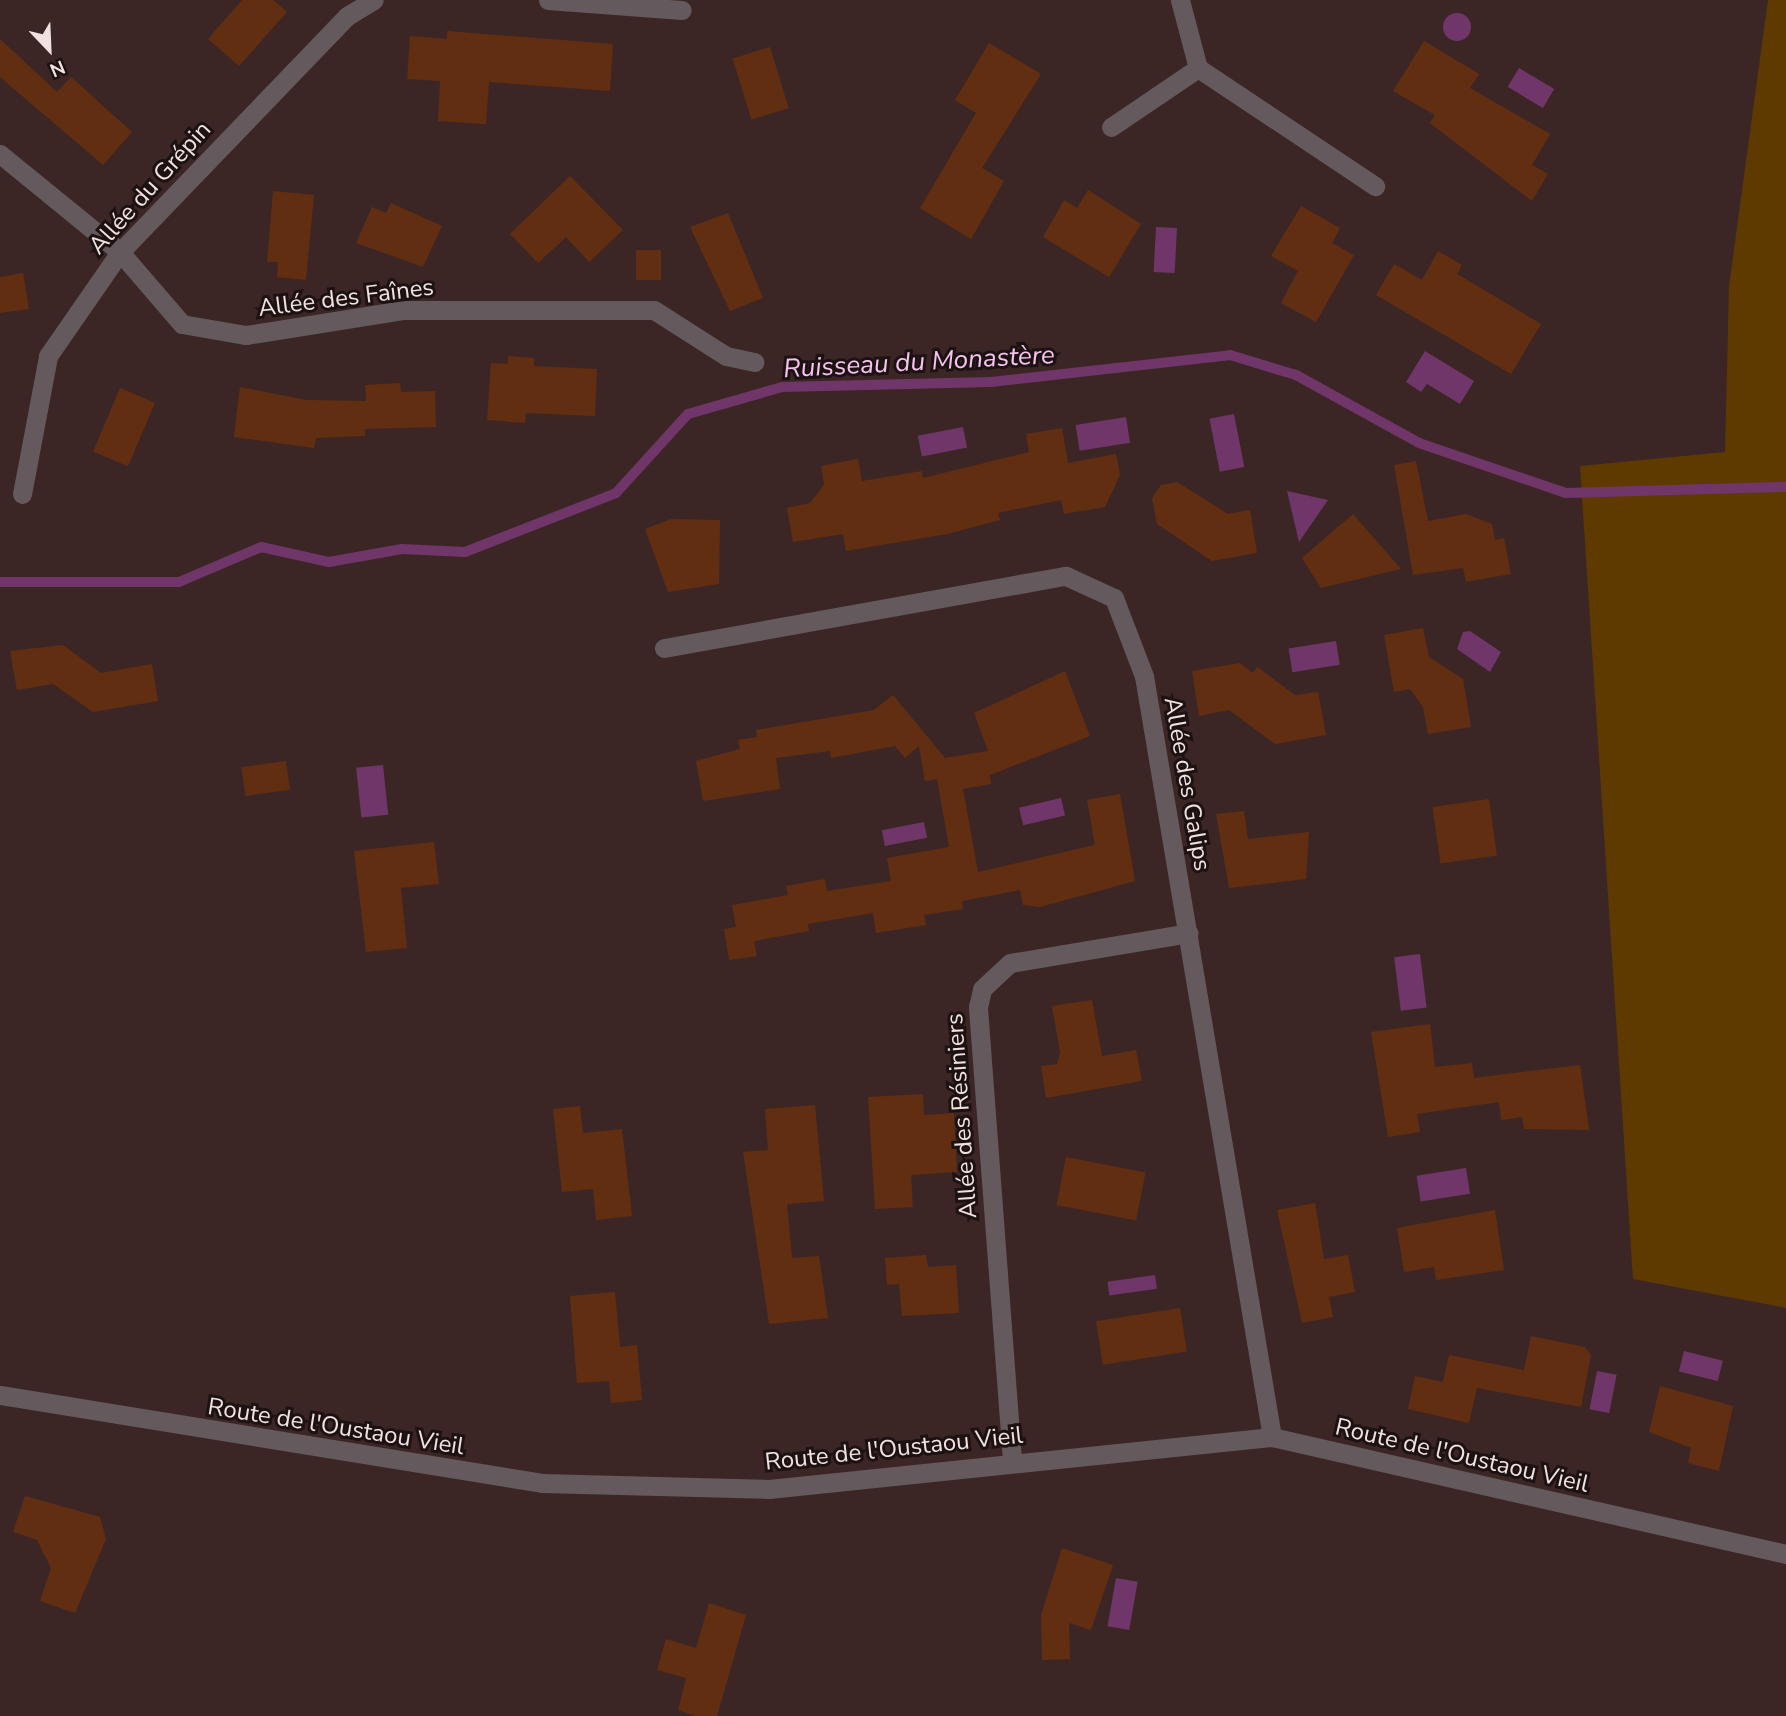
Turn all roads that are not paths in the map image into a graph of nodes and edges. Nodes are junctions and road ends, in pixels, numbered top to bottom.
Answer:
1 (374, 0) edge
2 (548, 0) edge
3 (1180, 0) edge
4 (682, 10) dead end
5 (1198, 68) junction
6 (1111, 127) dead end
7 (0, 154) edge
8 (1375, 186) dead end
9 (120, 252) junction
10 (754, 362) dead end
11 (22, 494) dead end
12 (664, 648) dead end
13 (1189, 933) junction
14 (0, 1395) edge
15 (1272, 1437) junction
16 (1012, 1460) junction
17 (1786, 1555) edge

1 - 9 street, Allée du Grépin
2 - 4 street
3 - 5 street
5 - 6 street
5 - 8 street
7 - 9 street, Allée des Faînes
9 - 10 street, Allée des Faînes
9 - 11 street, Allée du Grépin
12 - 13 street, Allée des Galips
13 - 15 street, Allée des Galips
13 - 16 street, Allée des Résiniers
14 - 16 street, Route de l'Oustaou Vieil
15 - 16 street, Route de l'Oustaou Vieil
15 - 17 street, Route de l'Oustaou Vieil

